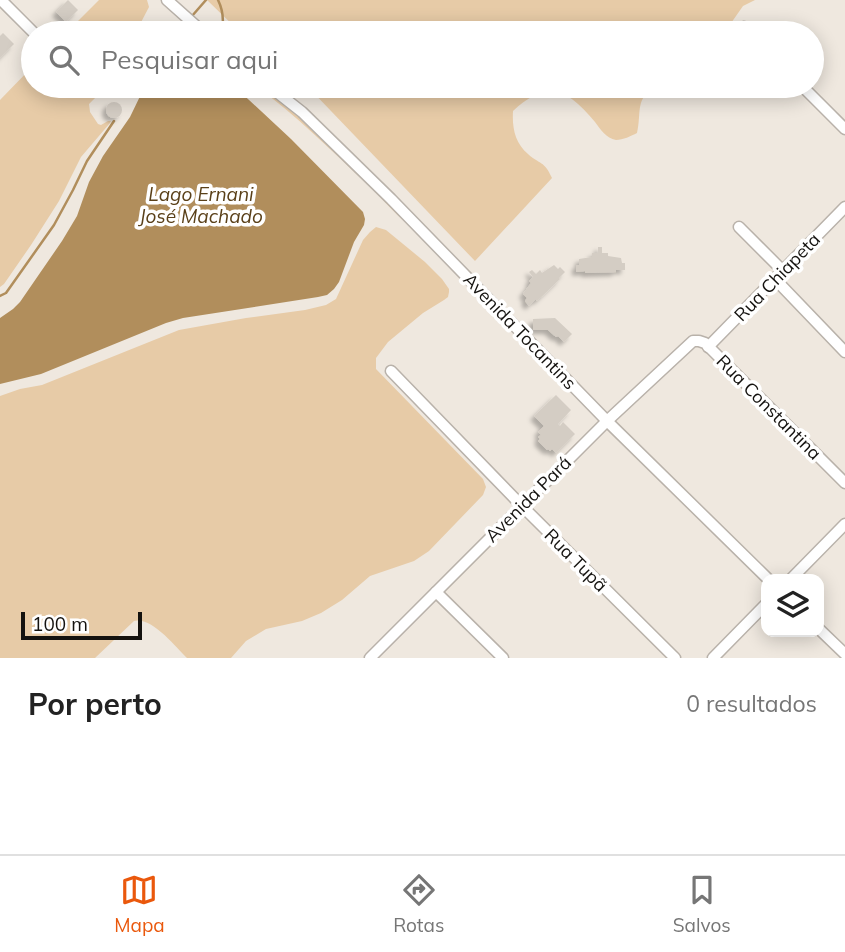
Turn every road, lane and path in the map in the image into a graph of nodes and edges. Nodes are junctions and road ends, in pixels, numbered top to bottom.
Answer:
1 (1, 0) edge
2 (167, 0) edge
3 (22, 21) edge
4 (190, 21) edge
5 (285, 98) edge
6 (814, 98) edge
7 (845, 129) edge
8 (845, 207) edge
9 (739, 227) dead end
10 (778, 274) junction
11 (689, 343) joint
12 (708, 347) junction
13 (845, 352) edge
14 (391, 372) dead end
15 (607, 421) junction
16 (845, 483) edge
17 (522, 506) junction
18 (845, 524) edge
19 (763, 574) edge
20 (796, 574) edge
21 (436, 592) junction
22 (761, 609) edge
23 (824, 634) edge
24 (845, 654) edge
25 (370, 658) edge
26 (503, 658) edge
27 (674, 658) edge
28 (713, 658) edge

1 - 3 street
2 - 4 street
5 - 15 street, Avenida Tocantins
6 - 7 street
8 - 10 street, Rua Chiapeta
9 - 10 street
10 - 12 street, Rua Chiapeta
10 - 13 street
11 - 12 street, Rua Constantina
11 - 15 street, Avenida Pará
12 - 16 street, Rua Constantina
14 - 17 street, Rua Tupã
15 - 17 street, Avenida Pará
15 - 19 street, Avenida Tocantins
17 - 21 street, Avenida Pará
17 - 27 street, Rua Tupã
18 - 20 street
21 - 25 street, Avenida Pará
21 - 26 street
22 - 28 street
23 - 24 street

